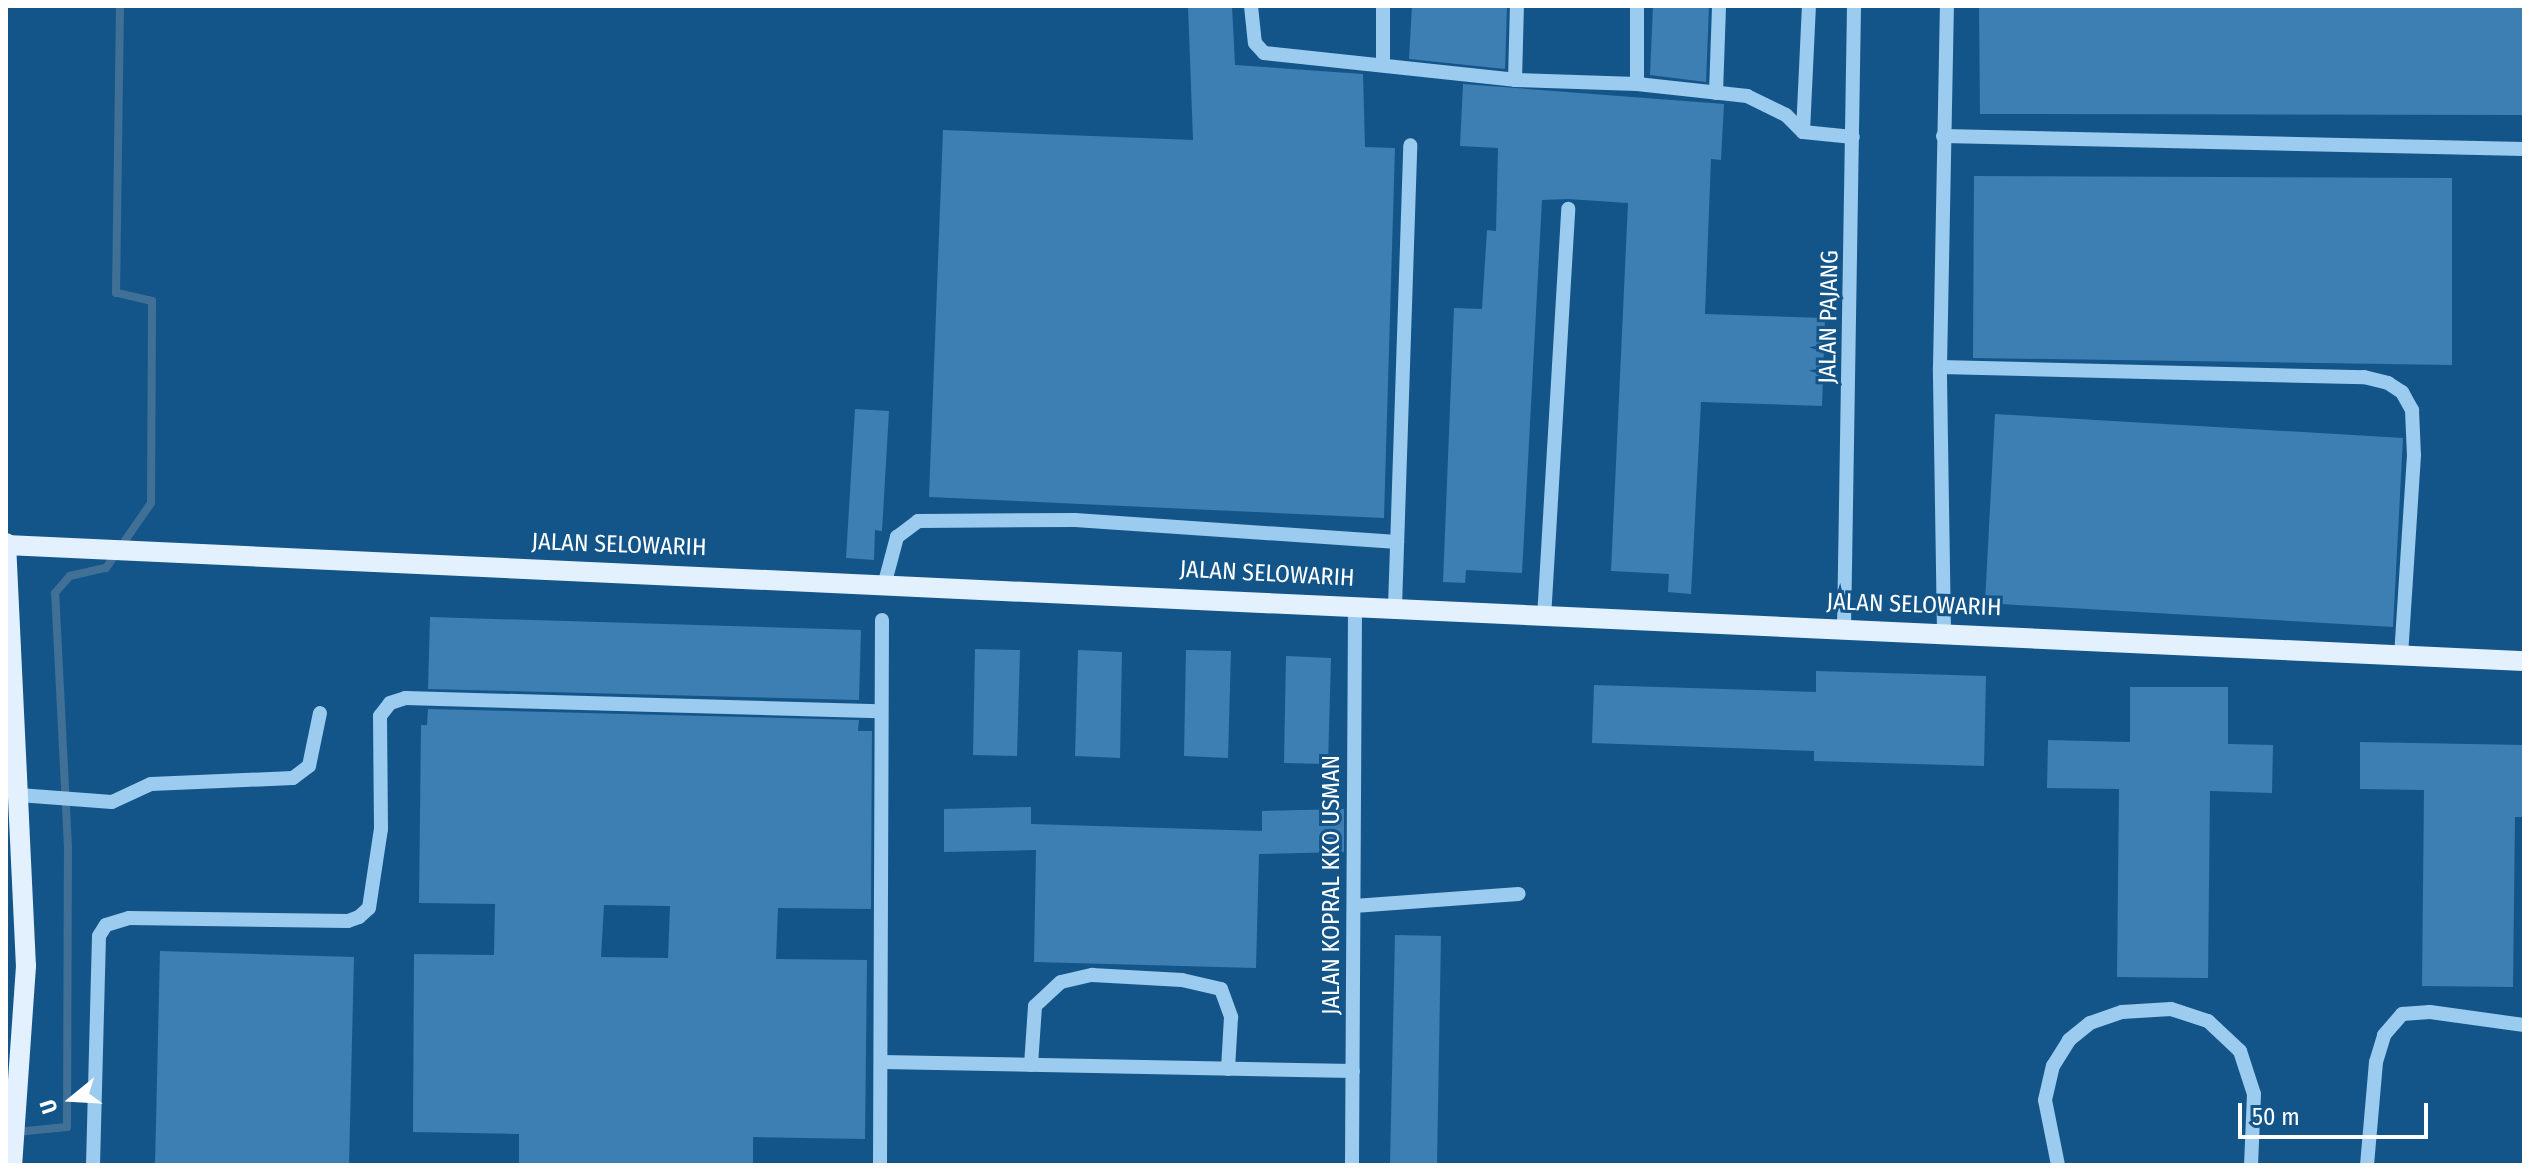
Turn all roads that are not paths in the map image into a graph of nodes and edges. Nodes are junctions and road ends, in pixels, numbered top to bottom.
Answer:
1 (1251, 6) edge
2 (1383, 6) edge
3 (1517, 6) edge
4 (1637, 6) edge
5 (1719, 6) edge
6 (1809, 6) edge
7 (1854, 6) edge
8 (1947, 6) edge
9 (1383, 63) junction
10 (1515, 80) junction
11 (1637, 84) junction
12 (1716, 93) junction
13 (1803, 132) junction
14 (1943, 136) junction
15 (1853, 137) junction
16 (1410, 145) dead end
17 (2524, 149) edge
18 (1568, 209) dead end
19 (1940, 367) junction
20 (1397, 542) junction
21 (6, 544) edge
22 (885, 582) junction
23 (1355, 605) junction
24 (1395, 607) junction
25 (1544, 618) junction
26 (882, 620) dead end
27 (1844, 629) junction
28 (1944, 632) junction
29 (2401, 654) junction
30 (2524, 661) edge
31 (879, 711) junction
32 (320, 713) dead end
33 (14, 786) edge
34 (1519, 894) dead end
35 (1354, 906) junction
36 (2524, 1025) edge
37 (882, 1062) junction
38 (1031, 1065) junction
39 (1228, 1069) junction
40 (1353, 1071) junction
41 (13, 1100) edge
42 (13, 1157) edge
43 (93, 1165) edge
44 (880, 1165) edge
45 (1352, 1165) edge
46 (2058, 1165) edge
47 (2251, 1165) edge
48 (2367, 1165) edge

1 - 9 street
2 - 9 street
3 - 10 street
4 - 11 street
5 - 12 street
6 - 13 street
7 - 15 street, JALAN PAJANG
8 - 14 street
9 - 10 street
10 - 11 street
11 - 12 street
12 - 13 street
13 - 15 street
14 - 17 street
14 - 19 street
15 - 27 street, JALAN PAJANG
16 - 20 street
18 - 25 street
19 - 28 street
19 - 29 street
20 - 22 street
20 - 24 street
21 - 22 main road, JALAN SELOWARIH
21 - 33 main road
22 - 23 main road, JALAN SELOWARIH
23 - 24 main road, JALAN SELOWARIH
23 - 35 street, JALAN KOPRAL KKO USMAN
24 - 25 main road, JALAN SELOWARIH
25 - 27 main road, JALAN SELOWARIH
26 - 31 street
27 - 28 main road, JALAN SELOWARIH
28 - 29 main road, JALAN SELOWARIH
29 - 30 main road, JALAN SELOWARIH
31 - 37 street
31 - 43 street
32 - 33 street
33 - 41 main road
34 - 35 street
35 - 40 street, JALAN KOPRAL KKO USMAN
36 - 48 street
37 - 38 street
37 - 44 street
38 - 39 street
38 - 39 street
39 - 40 street
40 - 45 street, JALAN KOPRAL KKO USMAN
41 - 42 main road
46 - 47 street

